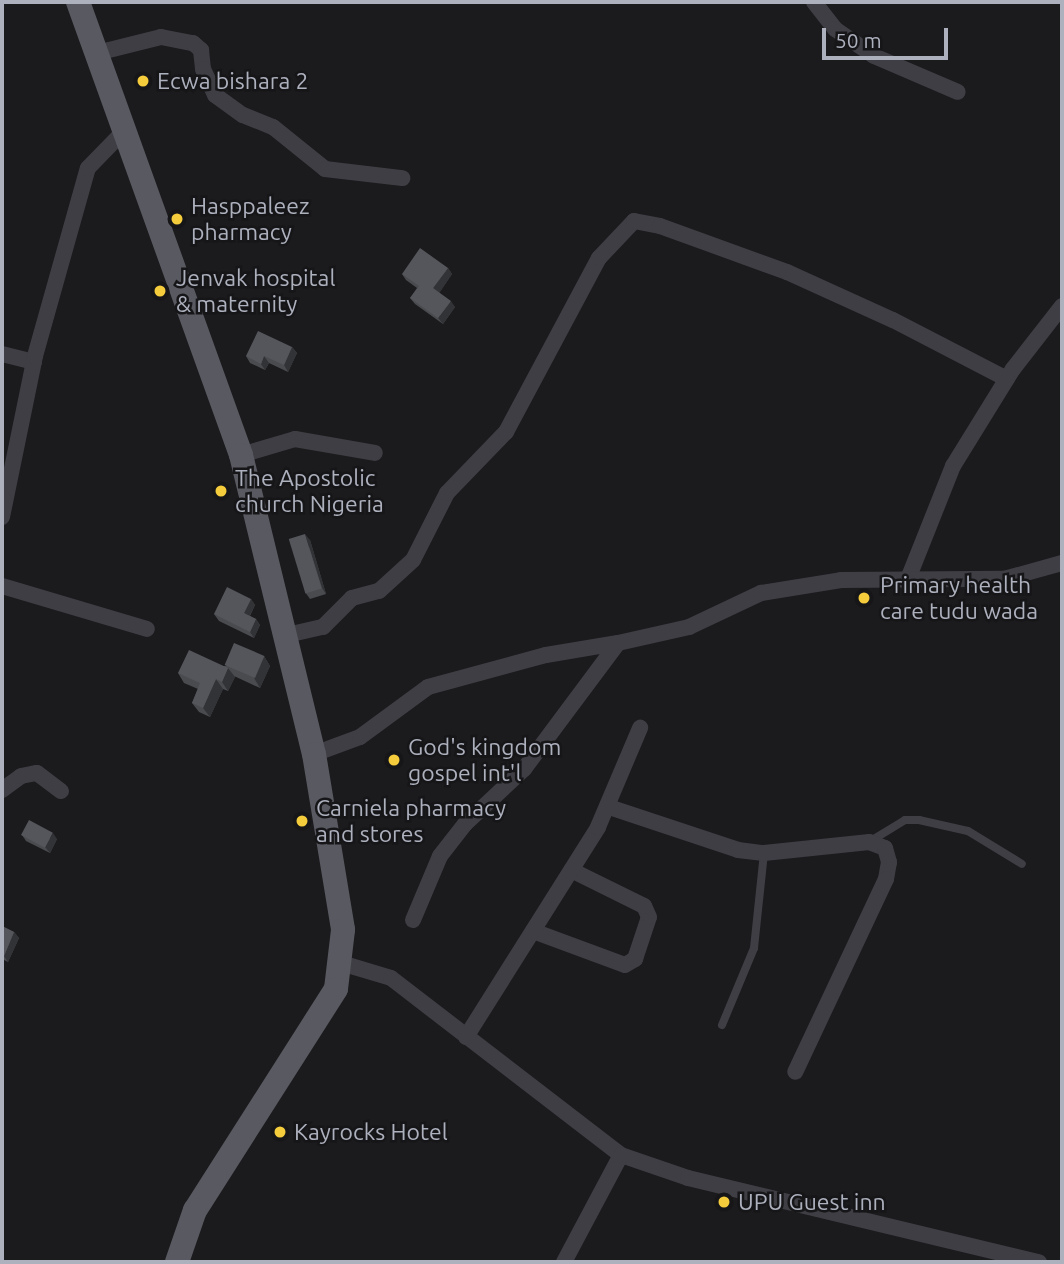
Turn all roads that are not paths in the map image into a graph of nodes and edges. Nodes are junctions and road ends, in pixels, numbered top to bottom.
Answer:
1 (814, 2) edge
2 (84, 7) edge
3 (97, 53) junction
4 (958, 92) dead end
5 (125, 130) junction
6 (402, 178) dead end
7 (1062, 306) edge
8 (2, 354) edge
9 (34, 362) junction
10 (1007, 379) junction
11 (375, 453) dead end
12 (241, 455) junction
13 (2, 517) edge
14 (1062, 563) edge
15 (908, 579) junction
16 (2, 586) edge
17 (147, 629) dead end
18 (287, 635) junction
19 (618, 643) junction
20 (640, 728) dead end
21 (314, 754) junction
22 (2, 790) edge
23 (61, 791) dead end
24 (609, 807) junction
25 (869, 842) junction
26 (764, 853) junction
27 (1022, 864) dead end
28 (571, 870) junction
29 (413, 920) dead end
30 (533, 931) junction
31 (341, 962) junction
32 (722, 1025) dead end
33 (466, 1037) junction
34 (795, 1072) dead end
35 (621, 1155) junction
36 (177, 1262) edge
37 (564, 1262) edge
38 (1039, 1262) edge

1 - 4 street
2 - 3 main road
3 - 5 main road
3 - 6 street
5 - 9 street
5 - 12 main road
7 - 10 street
8 - 9 street
9 - 13 street
10 - 15 street
10 - 18 street
11 - 12 street
12 - 18 main road
14 - 15 street
15 - 19 street
16 - 17 street
18 - 21 main road
19 - 21 street
19 - 29 street
20 - 24 street
21 - 31 main road
22 - 23 street
24 - 26 street
24 - 28 street
25 - 26 street
25 - 27 lane
25 - 34 street
26 - 32 lane
28 - 30 street
28 - 30 street
30 - 33 street
31 - 33 street
31 - 36 main road
33 - 35 street
35 - 37 street
35 - 38 street

